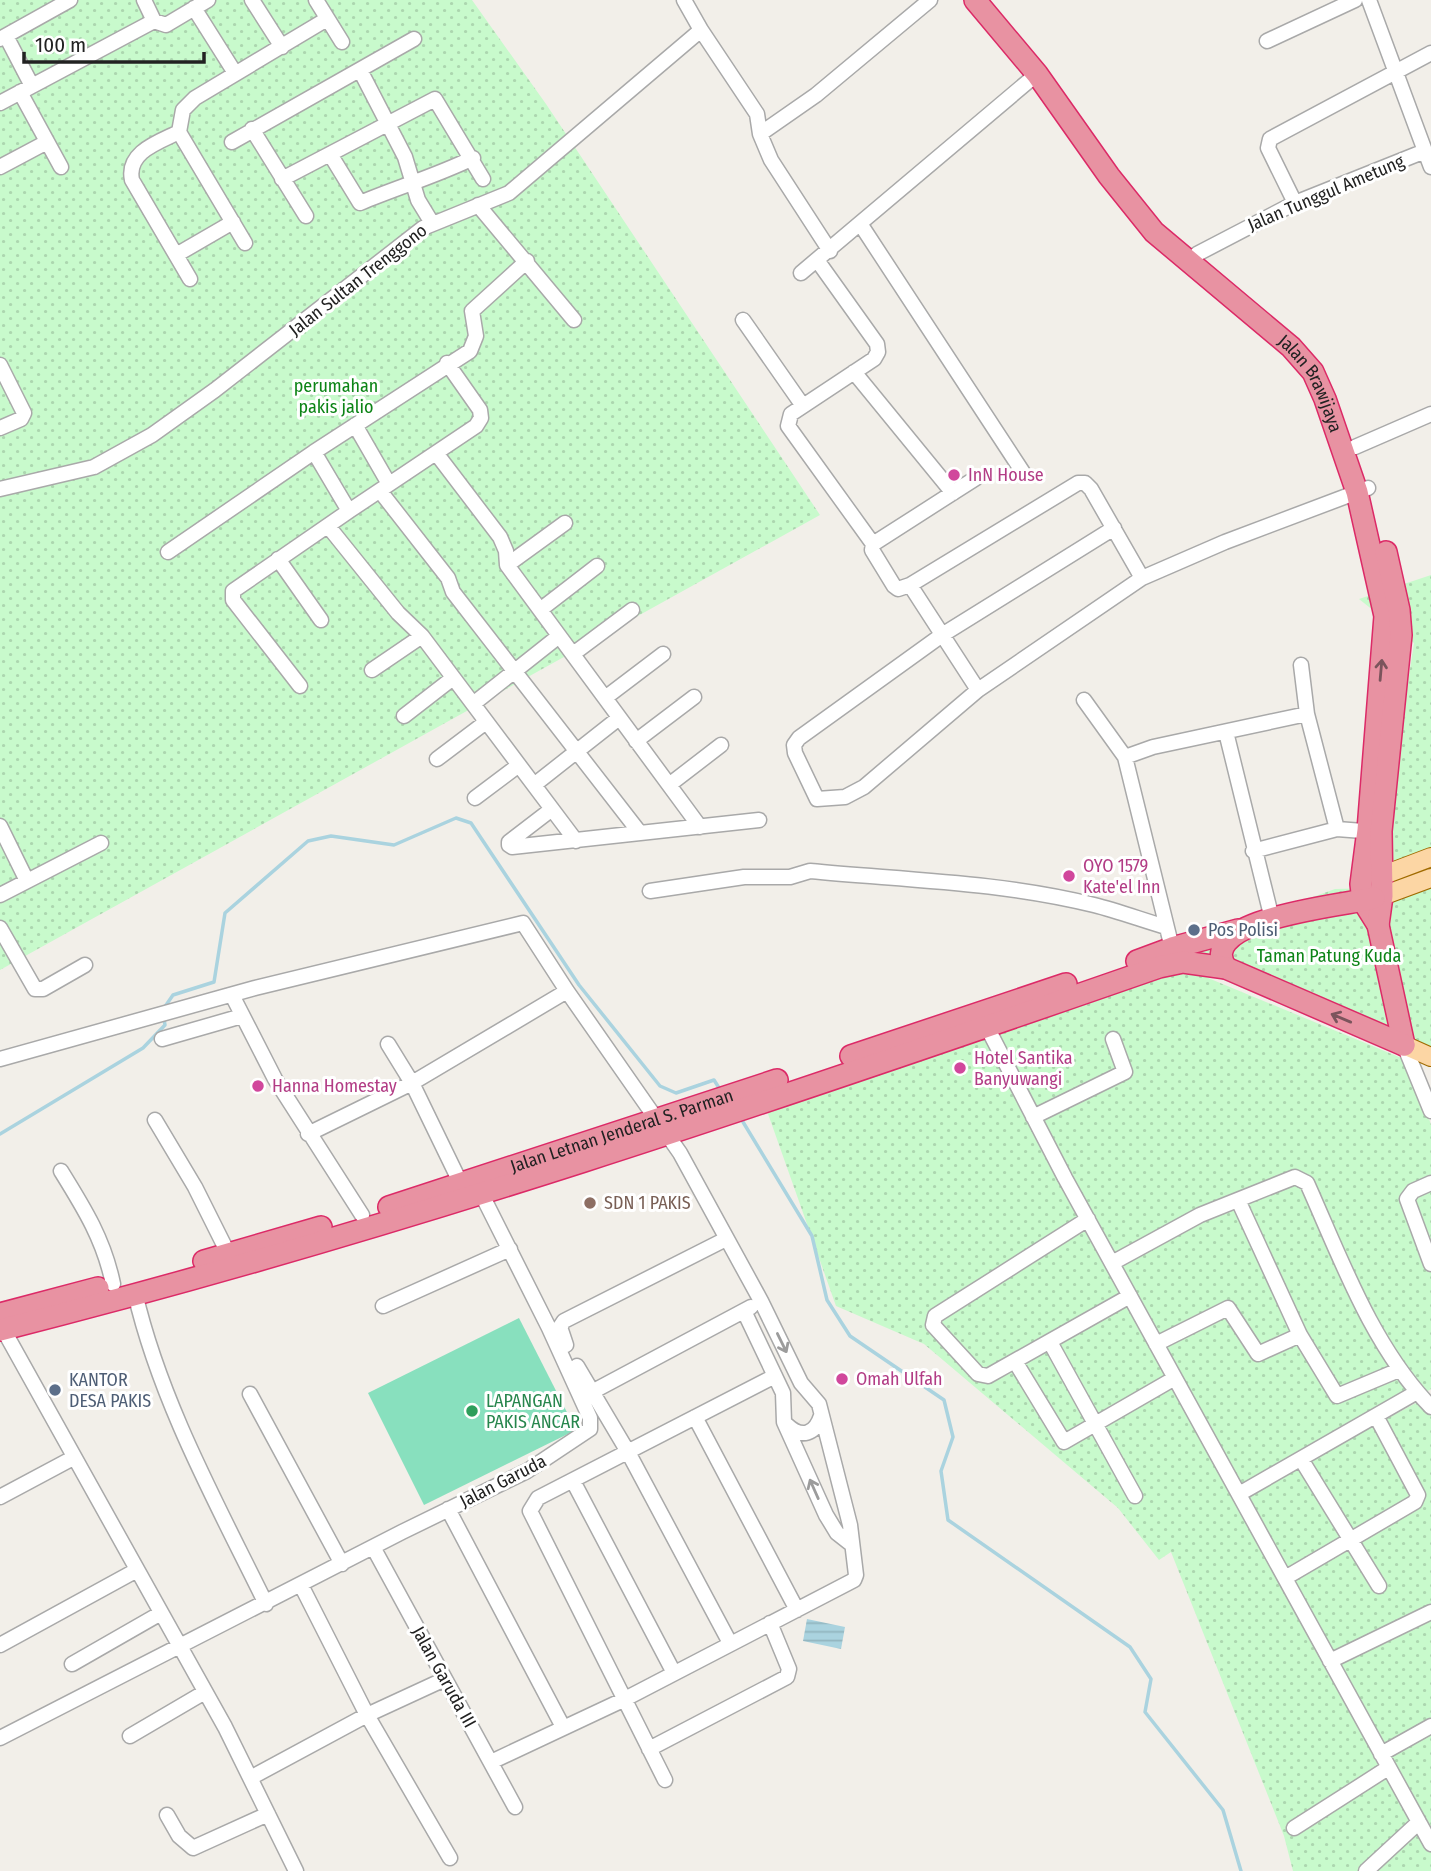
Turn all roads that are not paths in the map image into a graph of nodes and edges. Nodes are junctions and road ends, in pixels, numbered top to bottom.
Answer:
1 (70, 0) edge
2 (144, 0) edge
3 (208, 0) edge
4 (252, 0) edge
5 (316, 0) edge
6 (684, 0) edge
7 (930, 0) edge
8 (975, 0) edge
9 (985, 0) edge
10 (1355, 0) edge
11 (1369, 0) edge
12 (194, 8) junction
13 (327, 19) junction
14 (154, 21) junction
15 (701, 30) junction
16 (3, 38) edge
17 (414, 39) dead end
18 (1267, 41) dead end
19 (342, 42) dead end
20 (282, 47) junction
21 (1431, 53) edge
22 (360, 70) junction
23 (1396, 71) junction
24 (235, 73) junction
25 (1037, 75) junction
26 (26, 89) junction
27 (0, 103) edge
28 (387, 121) junction
29 (252, 130) junction
30 (179, 132) junction
31 (760, 134) junction
32 (47, 142) junction
33 (232, 142) dead end
34 (1425, 151) junction
35 (330, 154) junction
36 (473, 158) junction
37 (0, 167) edge
38 (61, 167) dead end
39 (1431, 167) edge
40 (282, 178) junction
41 (483, 179) dead end
42 (414, 191) junction
43 (1295, 203) junction
44 (478, 205) junction
45 (306, 216) dead end
46 (233, 222) junction
47 (432, 223) junction
48 (862, 225) junction
49 (246, 243) dead end
50 (830, 251) junction
51 (1197, 254) junction
52 (176, 255) junction
53 (817, 260) junction
54 (527, 261) junction
55 (801, 273) dead end
56 (190, 279) dead end
57 (574, 320) dead end
58 (743, 320) dead end
59 (447, 363) junction
60 (0, 365) edge
61 (854, 372) junction
62 (803, 406) junction
63 (1431, 414) edge
64 (355, 425) junction
65 (0, 428) edge
66 (1354, 447) junction
67 (314, 452) junction
68 (436, 453) junction
69 (1024, 474) dead end
70 (976, 478) dead end
71 (0, 488) edge
72 (384, 488) junction
73 (1363, 490) junction
74 (953, 493) junction
75 (349, 511) junction
76 (565, 523) dead end
77 (328, 526) junction
78 (1114, 528) junction
79 (873, 544) junction
80 (168, 552) dead end
81 (278, 559) junction
82 (507, 565) junction
83 (597, 566) dead end
84 (1142, 578) junction
85 (909, 585) junction
86 (540, 610) junction
87 (632, 610) dead end
88 (321, 620) dead end
89 (942, 635) junction
90 (422, 636) junction
91 (559, 636) junction
92 (663, 653) dead end
93 (572, 654) junction
94 (1301, 665) dead end
95 (372, 670) dead end
96 (514, 671) junction
97 (453, 678) junction
98 (300, 686) dead end
99 (978, 690) junction
100 (694, 696) dead end
101 (605, 698) junction
102 (1084, 700) dead end
103 (473, 704) junction
104 (1307, 714) junction
105 (404, 716) dead end
106 (620, 718) junction
107 (486, 722) junction
108 (1226, 732) junction
109 (636, 741) junction
110 (721, 744) dead end
111 (577, 751) junction
112 (1125, 757) junction
113 (438, 759) dead end
114 (519, 765) junction
115 (534, 785) junction
116 (669, 785) junction
117 (475, 798) dead end
118 (552, 809) junction
119 (759, 820) dead end
120 (0, 826) edge
121 (700, 827) junction
122 (1337, 830) junction
123 (1375, 831) junction
124 (640, 834) junction
125 (576, 841) junction
126 (102, 843) dead end
127 (1253, 851) junction
128 (1431, 857) edge
129 (1431, 878) edge
130 (27, 881) junction
131 (1372, 889) junction
132 (650, 891) dead end
133 (0, 895) edge
134 (1272, 919) junction
135 (0, 928) edge
136 (1238, 930) junction
137 (1169, 937) junction
138 (85, 965) dead end
139 (1226, 968) junction
140 (566, 991) junction
141 (232, 995) junction
142 (242, 1016) junction
143 (987, 1027) junction
144 (1113, 1039) dead end
145 (162, 1040) dead end
146 (388, 1044) dead end
147 (1404, 1045) junction
148 (1431, 1057) edge
149 (0, 1059) edge
150 (412, 1083) junction
151 (773, 1089) junction
152 (1431, 1111) edge
153 (1033, 1117) junction
154 (155, 1120) dead end
155 (665, 1126) junction
156 (308, 1134) junction
157 (61, 1171) dead end
158 (1431, 1183) edge
159 (461, 1184) junction
160 (481, 1194) junction
161 (1238, 1200) junction
162 (362, 1215) junction
163 (1087, 1219) junction
164 (726, 1239) junction
165 (509, 1249) junction
166 (229, 1255) junction
167 (1112, 1264) junction
168 (1431, 1264) edge
169 (113, 1284) junction
170 (135, 1293) junction
171 (1130, 1296) junction
172 (761, 1301) junction
173 (383, 1306) dead end
174 (744, 1311) junction
175 (1, 1324) edge
176 (1300, 1335) junction
177 (1050, 1342) junction
178 (1156, 1344) junction
179 (1016, 1363) junction
180 (1399, 1370) junction
181 (775, 1376) junction
182 (1175, 1378) junction
183 (1417, 1392) junction
184 (590, 1393) junction
185 (250, 1394) dead end
186 (1431, 1407) edge
187 (821, 1416) junction
188 (1376, 1416) junction
189 (695, 1417) junction
190 (1096, 1424) junction
191 (787, 1425) junction
192 (628, 1452) junction
193 (74, 1458) junction
194 (1301, 1459) junction
195 (573, 1481) junction
196 (1239, 1494) junction
197 (1135, 1496) dead end
198 (0, 1497) edge
199 (448, 1510) junction
200 (1352, 1540) junction
201 (851, 1544) junction
202 (373, 1547) junction
203 (342, 1564) junction
204 (137, 1570) junction
205 (1285, 1578) junction
206 (301, 1585) junction
207 (1379, 1586) dead end
208 (266, 1604) junction
209 (797, 1610) junction
210 (1431, 1612) edge
211 (161, 1613) junction
212 (769, 1623) junction
213 (730, 1643) junction
214 (0, 1645) edge
215 (179, 1645) junction
216 (1330, 1661) junction
217 (72, 1664) dead end
218 (674, 1673) junction
219 (445, 1679) junction
220 (205, 1692) junction
221 (623, 1700) junction
222 (367, 1715) junction
223 (1431, 1726) edge
224 (562, 1727) junction
225 (130, 1736) dead end
226 (0, 1738) edge
227 (649, 1749) junction
228 (1381, 1754) junction
229 (491, 1762) junction
230 (1388, 1768) junction
231 (252, 1777) junction
232 (665, 1780) dead end
233 (515, 1807) dead end
234 (268, 1814) junction
235 (167, 1815) dead end
236 (1419, 1822) junction
237 (1294, 1828) dead end
238 (1431, 1844) edge
239 (450, 1858) dead end
240 (296, 1871) edge
241 (1366, 1871) edge

1 - 16 street
2 - 14 street
3 - 12 street
4 - 20 street
5 - 13 street
6 - 15 street
7 - 31 street
8 - 25 highway, Jalan Brawijaya
9 - 51 highway, Jalan Brawijaya
10 - 18 street
11 - 23 street, Jalan Tunggul Ametung
12 - 14 street
12 - 24 street
13 - 19 street
13 - 20 street
14 - 26 street
15 - 31 street
15 - 44 street, Jalan Sultan Trenggono
16 - 26 street
17 - 22 street
20 - 24 street
21 - 23 street
22 - 28 street
22 - 29 street
23 - 34 street, Jalan Tunggul Ametung
23 - 43 street
24 - 30 street
25 - 48 street
25 - 73 highway, Jalan Brawijaya
26 - 27 street
26 - 32 street
28 - 35 street
28 - 36 street
28 - 42 street
29 - 33 street
29 - 40 street
30 - 46 street
30 - 52 street
31 - 50 street
32 - 37 street
32 - 38 street
34 - 39 street
34 - 43 street, Jalan Tunggul Ametung
35 - 40 street
35 - 42 street
36 - 41 street
36 - 42 street
40 - 45 street
42 - 47 street
43 - 51 street, Jalan Tunggul Ametung
44 - 47 street, Jalan Sultan Trenggono
44 - 54 street
46 - 49 street
46 - 52 street
47 - 71 street, Jalan Sultan Trenggono
48 - 50 street
48 - 69 street
50 - 53 street
51 - 66 highway, Jalan Brawijaya
52 - 56 street
53 - 55 street
53 - 61 street
54 - 57 street
54 - 59 street
58 - 62 street
59 - 64 street
59 - 68 street
60 - 65 street
61 - 62 street
61 - 74 street
62 - 79 street
63 - 66 street
64 - 67 street
64 - 72 street
66 - 73 highway, Jalan Brawijaya
67 - 75 street
67 - 80 street
68 - 72 street
68 - 82 street
70 - 74 street
72 - 75 street
72 - 96 street
73 - 84 street
73 - 123 highway, Jalan Brawijaya
74 - 79 street
75 - 77 street
76 - 82 street
77 - 81 street
77 - 90 street
78 - 84 street
78 - 85 street
78 - 89 street
79 - 85 street
81 - 88 street
81 - 98 street
82 - 86 street
83 - 86 street
84 - 99 street
85 - 89 street
86 - 91 street
87 - 93 street
89 - 99 street
89 - 99 street
90 - 95 street
90 - 97 street
91 - 93 street
91 - 96 street
92 - 101 street
93 - 101 street
94 - 104 street
96 - 103 street
96 - 111 street
97 - 103 street
97 - 105 street
100 - 109 street
101 - 106 street
102 - 112 street
103 - 107 street
104 - 108 street
104 - 122 street
106 - 109 street
106 - 111 street
107 - 113 street
107 - 114 street
108 - 112 street
108 - 127 street
109 - 116 street
110 - 116 street
111 - 115 street
111 - 124 street
112 - 137 street
114 - 115 street
114 - 117 street
115 - 118 street
116 - 121 street
118 - 125 street
118 - 125 street
119 - 121 street
120 - 130 street
121 - 124 street
122 - 123 street
122 - 127 street
123 - 131 highway, Jalan Brawijaya
124 - 125 street
126 - 130 street
127 - 134 street
128 - 131 main road
129 - 131 main road
130 - 133 street
131 - 134 highway, Jalan Letnan Jenderal S. Parman
131 - 147 highway, Jalan Brawijaya
132 - 137 street
134 - 136 highway, Jalan Letnan Jenderal S. Parman
135 - 138 street
136 - 137 highway, Jalan Letnan Jenderal S. Parman
136 - 139 highway
137 - 151 highway, Jalan Letnan Jenderal S. Parman
139 - 143 highway, Jalan Letnan Jenderal S. Parman
147 -> 139 highway, Jalan Letnan Jenderal S. Parman
140 - 141 street
140 - 150 street
140 - 155 street
141 - 142 street
141 - 149 street
142 - 145 street
142 - 156 street
143 - 151 highway, Jalan Letnan Jenderal S. Parman
143 - 153 street
144 - 153 street
146 - 150 street
147 - 148 main road
147 - 152 street
150 - 156 street
150 - 159 street
151 - 155 highway, Jalan Letnan Jenderal S. Parman
153 - 163 street
154 - 166 street
155 - 159 highway, Jalan Letnan Jenderal S. Parman
155 - 160 highway, Jalan Letnan Jenderal S. Parman
155 - 164 street
156 - 162 street
157 - 169 street
158 - 168 street
159 - 162 highway, Jalan Letnan Jenderal S. Parman
160 - 165 street, Jalan Garuda
160 - 170 highway, Jalan Letnan Jenderal S. Parman
161 - 167 street
161 - 176 street
161 - 180 street
162 - 166 highway, Jalan Letnan Jenderal S. Parman
163 - 167 street
163 - 179 street
164 - 172 street
164 - 184 street
165 - 173 street
165 - 199 street, Jalan Garuda
166 - 169 highway, Jalan Letnan Jenderal S. Parman
167 - 171 street
169 - 175 highway, Jalan Letnan Jenderal S. Parman
170 - 175 highway, Jalan Letnan Jenderal S. Parman
170 - 208 street
171 - 177 street
171 - 178 street
172 - 174 street
172 -> 187 street
174 - 181 street
174 - 184 street
175 - 193 street
176 - 178 street
176 - 180 street
177 - 179 street
177 - 190 street
178 - 182 street
179 - 190 street
180 - 183 street
181 - 189 street
181 - 191 street
182 - 190 street
182 - 196 street
183 - 186 street
183 - 188 street
184 - 192 street
185 - 203 street
187 - 191 street
187 - 201 street
188 - 194 street
188 - 200 street
189 - 192 street
189 - 209 street
190 - 197 street
201 -> 191 street
192 - 195 street
192 - 213 street
193 - 198 street
193 - 204 street
194 - 196 street
194 - 200 street
195 - 218 street
195 - 221 street
196 - 205 street
199 - 202 street, Jalan Garuda
199 - 224 street
200 - 205 street
200 - 207 street
201 - 209 street
202 - 203 street, Jalan Garuda
202 - 219 street, Jalan Garuda III
203 - 206 street, Jalan Garuda
204 - 211 street
204 - 214 street
205 - 216 street
206 - 208 street, Jalan Garuda
206 - 222 street
208 - 215 street, Jalan Garuda
209 - 212 street
210 - 216 street
211 - 215 street
211 - 217 street
212 - 213 street
212 - 227 street
213 - 218 street
215 - 220 street
215 - 226 street, Jalan Garuda
216 - 228 street
218 - 221 street
219 - 222 street
219 - 229 street, Jalan Garuda III
220 - 225 street
220 - 231 street
221 - 224 street
221 - 227 street
222 - 231 street
222 - 239 street
223 - 228 street
224 - 229 street
227 - 232 street
228 - 230 street
229 - 233 street, Jalan Garuda III
230 - 236 street
230 - 237 street
231 - 234 street
234 - 235 street
234 - 240 street
236 - 238 street
236 - 241 street

